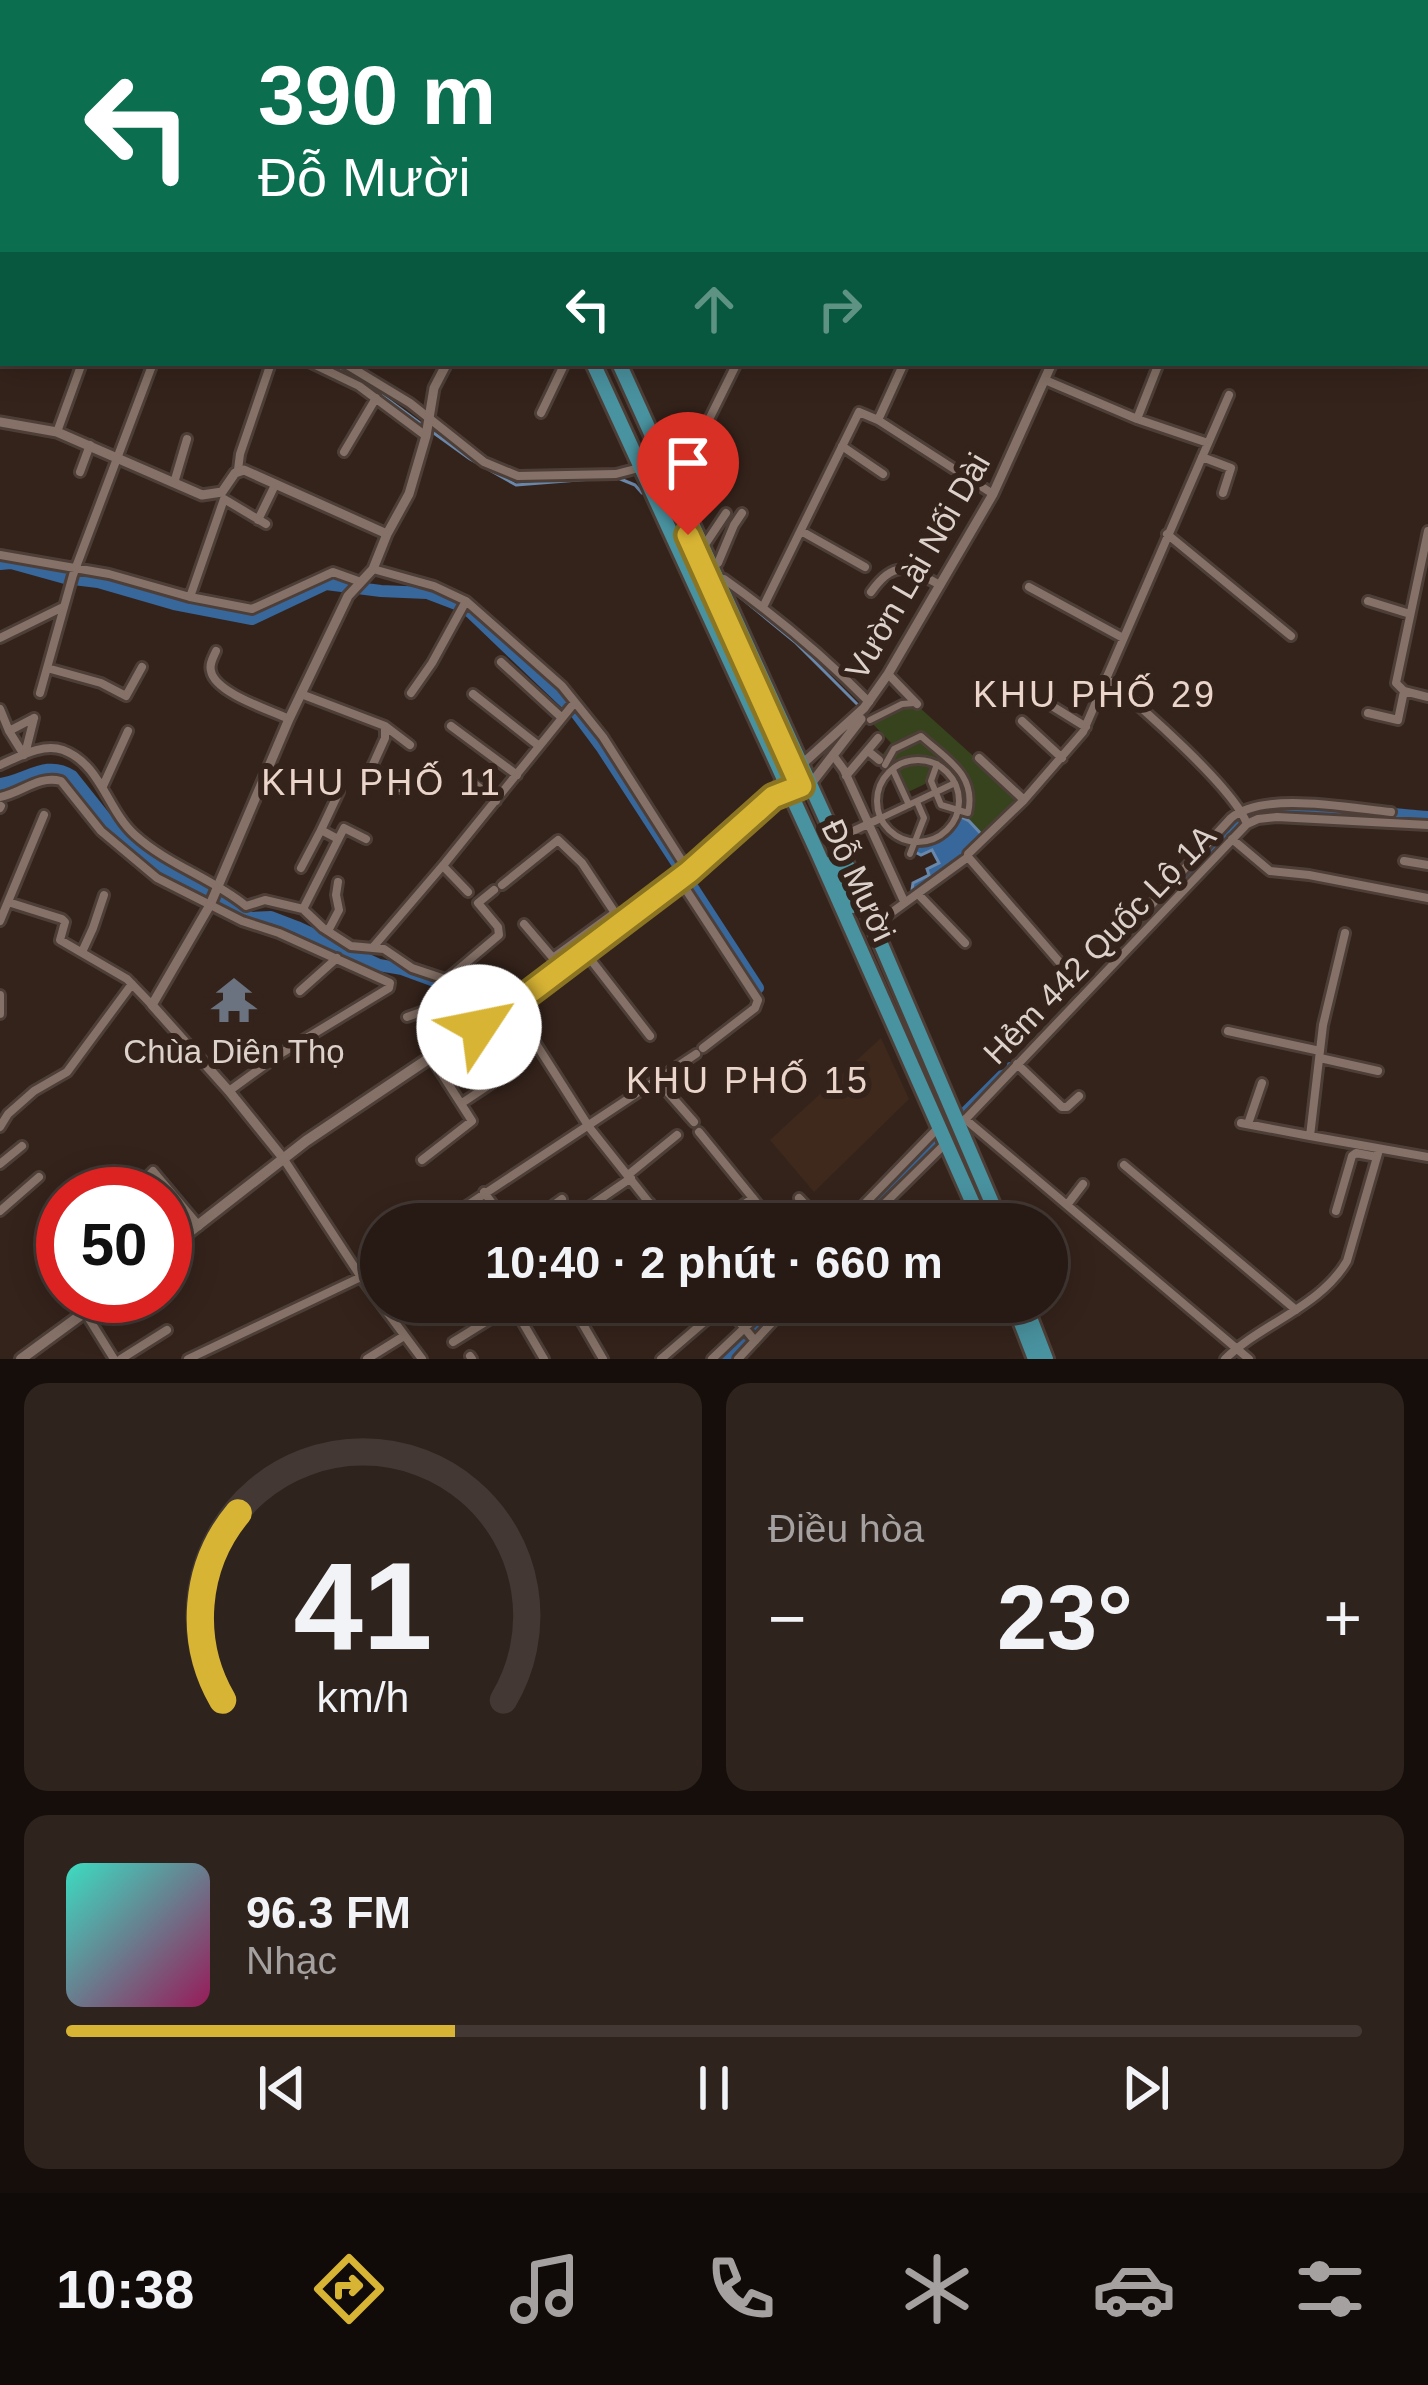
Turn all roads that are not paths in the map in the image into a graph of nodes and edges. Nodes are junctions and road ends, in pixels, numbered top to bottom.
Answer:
1 (81, 366) edge
2 (152, 366) edge
3 (270, 366) edge
4 (317, 366) edge
5 (349, 366) edge
6 (445, 366) edge
7 (564, 366) edge
8 (590, 366) edge
9 (619, 366) edge
10 (735, 366) edge
11 (903, 366) edge
12 (1051, 366) edge
13 (1158, 366) edge
14 (1045, 380) junction
15 (1229, 395) dead end
16 (376, 398) junction
17 (541, 413) dead end
18 (1137, 419) junction
19 (878, 420) junction
20 (0, 422) edge
21 (427, 428) junction
22 (57, 432) junction
23 (188, 439) dead end
24 (1208, 443) junction
25 (90, 445) junction
26 (842, 446) junction
27 (344, 452) dead end
28 (1202, 457) junction
29 (116, 459) junction
30 (637, 468) junction
31 (238, 470) junction
32 (80, 472) dead end
33 (883, 474) dead end
34 (174, 484) junction
35 (275, 484) junction
36 (673, 491) junction
37 (1223, 493) dead end
38 (993, 494) junction
39 (223, 496) junction
40 (726, 512) dead end
41 (742, 512) dead end
42 (801, 531) junction
43 (1428, 531) edge
44 (387, 534) junction
45 (1167, 534) junction
46 (703, 548) junction
47 (0, 555) edge
48 (866, 567) dead end
49 (373, 569) junction
50 (714, 573) junction
51 (73, 577) junction
52 (940, 585) junction
53 (357, 586) junction
54 (1029, 587) dead end
55 (871, 592) dead end
56 (190, 597) junction
57 (1368, 601) dead end
58 (64, 606) junction
59 (463, 607) junction
60 (763, 607) junction
61 (1410, 614) junction
62 (1291, 636) dead end
63 (0, 638) edge
64 (1123, 638) junction
65 (217, 651) dead end
66 (501, 662) dead end
67 (142, 667) dead end
68 (47, 668) junction
69 (888, 674) junction
70 (1106, 678) junction
71 (1404, 691) junction
72 (40, 693) dead end
73 (301, 694) junction
74 (411, 694) dead end
75 (472, 694) dead end
76 (1428, 697) edge
77 (917, 704) joint
78 (866, 705) junction
79 (1052, 706) dead end
80 (0, 709) edge
81 (568, 709) junction
82 (1368, 713) dead end
83 (289, 718) junction
84 (870, 720) dead end
85 (1022, 721) dead end
86 (385, 726) junction
87 (451, 726) dead end
88 (1085, 727) junction
89 (9, 731) junction
90 (128, 731) dead end
91 (878, 738) dead end
92 (410, 745) dead end
93 (539, 746) junction
94 (868, 751) junction
95 (24, 755) junction
96 (833, 755) junction
97 (979, 758) dead end
98 (1062, 758) junction
99 (937, 764) junction
100 (0, 765) edge
101 (886, 765) junction
102 (518, 775) junction
103 (846, 776) junction
104 (467, 778) dead end
105 (956, 783) junction
106 (790, 784) junction
107 (102, 787) junction
108 (399, 788) dead end
109 (339, 791) dead end
110 (936, 793) junction
111 (0, 797) edge
112 (1024, 800) junction
113 (496, 801) junction
114 (913, 804) junction
115 (958, 811) junction
116 (1390, 812) dead end
117 (44, 814) dead end
118 (881, 818) junction
119 (1245, 818) junction
120 (867, 825) junction
121 (1428, 826) edge
122 (321, 830) junction
123 (1232, 838) junction
124 (338, 839) junction
125 (366, 839) dead end
126 (834, 840) junction
127 (915, 842) junction
128 (910, 854) dead end
129 (968, 857) junction
130 (1404, 861) dead end
131 (1428, 865) edge
132 (443, 866) junction
133 (301, 868) dead end
134 (684, 876) junction
135 (0, 882) edge
136 (338, 882) dead end
137 (14, 887) junction
138 (468, 892) dead end
139 (104, 895) dead end
140 (919, 895) junction
141 (215, 896) junction
142 (1428, 898) edge
143 (903, 899) dead end
144 (8, 902) junction
145 (303, 909) junction
146 (618, 917) junction
147 (0, 921) edge
148 (524, 924) dead end
149 (873, 926) junction
150 (328, 931) junction
151 (1345, 933) dead end
152 (1121, 938) dead end
153 (965, 943) dead end
154 (374, 946) junction
155 (584, 950) junction
156 (82, 952) junction
157 (337, 958) junction
158 (447, 979) junction
159 (1075, 980) dead end
160 (132, 984) junction
161 (300, 991) dead end
162 (0, 995) edge
163 (152, 1005) junction
164 (512, 1006) junction
165 (0, 1014) edge
166 (407, 1017) dead end
167 (1228, 1031) dead end
168 (650, 1036) dead end
169 (446, 1047) junction
170 (1320, 1054) junction
171 (431, 1057) junction
172 (1017, 1064) junction
173 (512, 1069) dead end
174 (1378, 1071) dead end
175 (657, 1080) junction
176 (1262, 1083) dead end
177 (229, 1091) junction
178 (1079, 1096) dead end
179 (462, 1102) junction
180 (694, 1122) dead end
181 (1, 1125) edge
182 (589, 1127) junction
183 (699, 1132) dead end
184 (949, 1132) junction
185 (677, 1135) dead end
186 (1310, 1136) junction
187 (22, 1146) dead end
188 (1378, 1153) junction
189 (1428, 1157) edge
190 (284, 1158) junction
191 (422, 1160) dead end
192 (0, 1163) edge
193 (1124, 1165) dead end
194 (630, 1176) junction
195 (36, 1180) edge
196 (1083, 1184) dead end
197 (484, 1192) junction
198 (753, 1198) junction
199 (799, 1198) dead end
200 (562, 1199) dead end
201 (469, 1203) edge
202 (492, 1203) edge
203 (556, 1203) edge
204 (593, 1203) edge
205 (650, 1203) edge
206 (746, 1203) edge
207 (757, 1203) edge
208 (804, 1203) edge
209 (869, 1203) edge
210 (883, 1203) edge
211 (968, 1203) edge
212 (974, 1203) edge
213 (986, 1203) edge
214 (1064, 1203) edge
215 (1068, 1204) edge
216 (1068, 1206) edge
217 (0, 1211) edge
218 (1336, 1211) dead end
219 (192, 1218) edge
220 (199, 1226) junction
221 (192, 1231) edge
222 (360, 1275) edge
223 (360, 1277) edge
224 (1295, 1310) junction
225 (73, 1323) edge
226 (92, 1323) edge
227 (395, 1323) edge
228 (481, 1323) edge
229 (526, 1323) edge
230 (582, 1323) edge
231 (702, 1323) edge
232 (741, 1323) edge
233 (758, 1323) edge
234 (764, 1323) edge
235 (1017, 1323) edge
236 (1036, 1323) edge
237 (167, 1330) dead end
238 (750, 1334) junction
239 (404, 1336) junction
240 (453, 1342) dead end
241 (1236, 1348) junction
242 (21, 1359) edge
243 (118, 1359) edge
244 (188, 1359) edge
245 (367, 1359) edge
246 (422, 1359) edge
247 (544, 1359) edge
248 (603, 1359) edge
249 (661, 1359) edge
250 (712, 1359) edge
251 (738, 1359) edge
252 (1031, 1359) edge
253 (1050, 1359) edge
254 (1225, 1359) edge
255 (1249, 1359) edge

1 - 22 street
2 - 29 street
3 - 31 street
4 - 16 street
5 - 21 street
6 - 21 street
7 - 17 street
8 - 30 highway, Đỗ Mười
9 - 36 highway, Đỗ Mười
10 - 36 street
11 - 19 street
12 - 14 street, Vườn Lài Nối Dài
13 - 18 street
14 - 18 street
14 - 38 street, Vườn Lài Nối Dài
15 - 24 street
16 - 21 street
16 - 27 street
18 - 24 street
19 - 26 street
19 - 38 street
20 - 22 street
21 - 30 street
21 - 44 street
22 - 25 street
23 - 34 street
24 - 28 street
25 - 29 street
25 - 32 street
26 - 33 street
26 - 42 street
28 - 37 street
28 - 45 street
29 - 34 street
29 - 51 street
30 - 106 highway, Đỗ Mười
31 - 35 street
31 - 39 street
34 - 39 street
35 - 39 street
35 - 44 street
36 - 46 highway, Đỗ Mười
36 - 106 highway, Đỗ Mười
38 - 52 street, Vườn Lài Nối Dài
39 - 56 street
40 - 46 street
41 - 50 street
42 - 48 street
42 - 60 street
43 - 61 street
44 - 49 street
45 - 62 street
45 - 64 street
46 - 50 highway, Đỗ Mười
47 - 51 street
49 - 53 street
49 - 59 street
50 - 60 street
50 - 106 highway, Đỗ Mười
51 - 56 street
51 - 58 street
52 - 55 street
52 - 69 street, Vườn Lài Nối Dài
53 - 56 street
53 - 73 street
54 - 64 street
57 - 61 street
58 - 63 street
58 - 68 street
59 - 74 street
59 - 81 street
60 - 78 street
61 - 71 street
64 - 70 street
65 - 83 street
66 - 81 street
67 - 68 street
68 - 72 street
69 - 77 street
69 - 78 street, Vườn Lài Nối Dài
70 - 88 street
70 - 119 street
71 - 76 street
71 - 82 street
73 - 83 street
73 - 86 street
75 - 93 street
77 - 84 street
78 - 96 street
78 - 106 street, Vườn Lài Nối Dài
79 - 88 street
80 - 89 street
81 - 93 street
81 - 134 street
83 - 141 street
85 - 98 street
86 - 92 street
86 - 108 street
87 - 102 street
88 - 98 street
89 - 95 street
89 - 95 street
90 - 107 street
91 - 94 street
93 - 102 street
94 - 101 street
94 - 103 street
95 - 100 street
95 - 107 street
96 - 103 street
96 - 106 street
97 - 112 street
98 - 112 street
99 - 101 street
99 - 105 street
99 - 110 street
101 - 114 street
101 - 115 street
101 - 118 street
102 - 113 street
103 - 120 street
104 - 113 street
105 - 110 street
105 - 115 street
106 - 126 highway, Đỗ Mười
106 - 134 main road
106 - 184 highway, Đỗ Mười
106 - 184 highway, Đỗ Mười
107 - 141 street
109 - 122 street
110 - 114 street
110 - 115 street
111 - 141 street
112 - 129 street
113 - 132 street
114 - 118 street
114 - 127 street
115 - 127 street
116 - 119 street
117 - 137 street
118 - 120 street
118 - 127 street
119 - 121 street, Hẻm 442 Quốc Lộ 1A
119 - 123 street, Hẻm 442 Quốc Lộ 1A
119 - 152 street
120 - 126 street
120 - 143 street
122 - 124 street
122 - 133 street
123 - 142 street
123 - 172 street, Hẻm 442 Quốc Lộ 1A
124 - 125 street
124 - 145 street
126 - 149 highway, Đỗ Mười
127 - 128 street
129 - 140 street
129 - 159 street
130 - 131 street
132 - 138 street
132 - 154 street
134 - 146 main road
134 - 175 street
135 - 137 street
136 - 150 street
137 - 144 street
139 - 156 street
140 - 149 street
140 - 153 street
141 - 145 street
141 - 157 street
141 - 163 street
144 - 147 street
144 - 156 street
145 - 150 street
146 - 148 street
146 - 155 main road
146 - 158 street
149 - 184 highway, Đỗ Mười
150 - 154 street
151 - 170 street
154 - 158 street
155 - 164 main road
155 - 168 street
156 - 160 street
157 - 161 street
157 - 177 street
158 - 164 street
160 - 163 street
160 - 181 street
162 - 165 street
163 - 177 street
164 - 169 main road
164 - 182 street
166 - 169 street
167 - 170 street
169 - 171 main road
170 - 174 street
170 - 186 street
171 - 179 street
171 - 190 main road
172 - 178 street
172 - 184 street, Hẻm 442 Quốc Lộ 1A
173 - 179 street
175 - 180 street
175 - 182 street
176 - 186 street
177 - 190 street
179 - 191 street
182 - 194 street
182 - 197 street
183 - 198 street
184 - 209 street
184 - 210 street
184 - 211 highway, Đỗ Mười
184 - 212 highway, Đỗ Mười
184 - 213 highway, Đỗ Mười
184 - 214 street
185 - 194 street
186 - 188 street
187 - 192 street
188 - 189 street
188 - 218 street
188 - 224 street
190 - 220 main road
190 - 222 street
193 - 224 street
194 - 204 street
194 - 205 street
195 - 217 street
196 - 215 street
197 - 201 street
197 - 202 street
198 - 206 street
198 - 207 street
199 - 208 street
200 - 203 street
216 - 241 street
219 - 220 street
220 - 221 main road
223 - 244 street
224 - 241 street
225 - 242 main road
226 - 243 street
227 - 239 street
228 - 240 street
229 - 247 street
230 - 248 street
231 - 249 street
232 - 238 street
233 - 238 street
234 - 238 street
235 - 252 highway
236 - 253 highway
237 - 243 street
238 - 250 street
238 - 251 street
239 - 245 street
239 - 246 street
241 - 254 street
241 - 255 street

